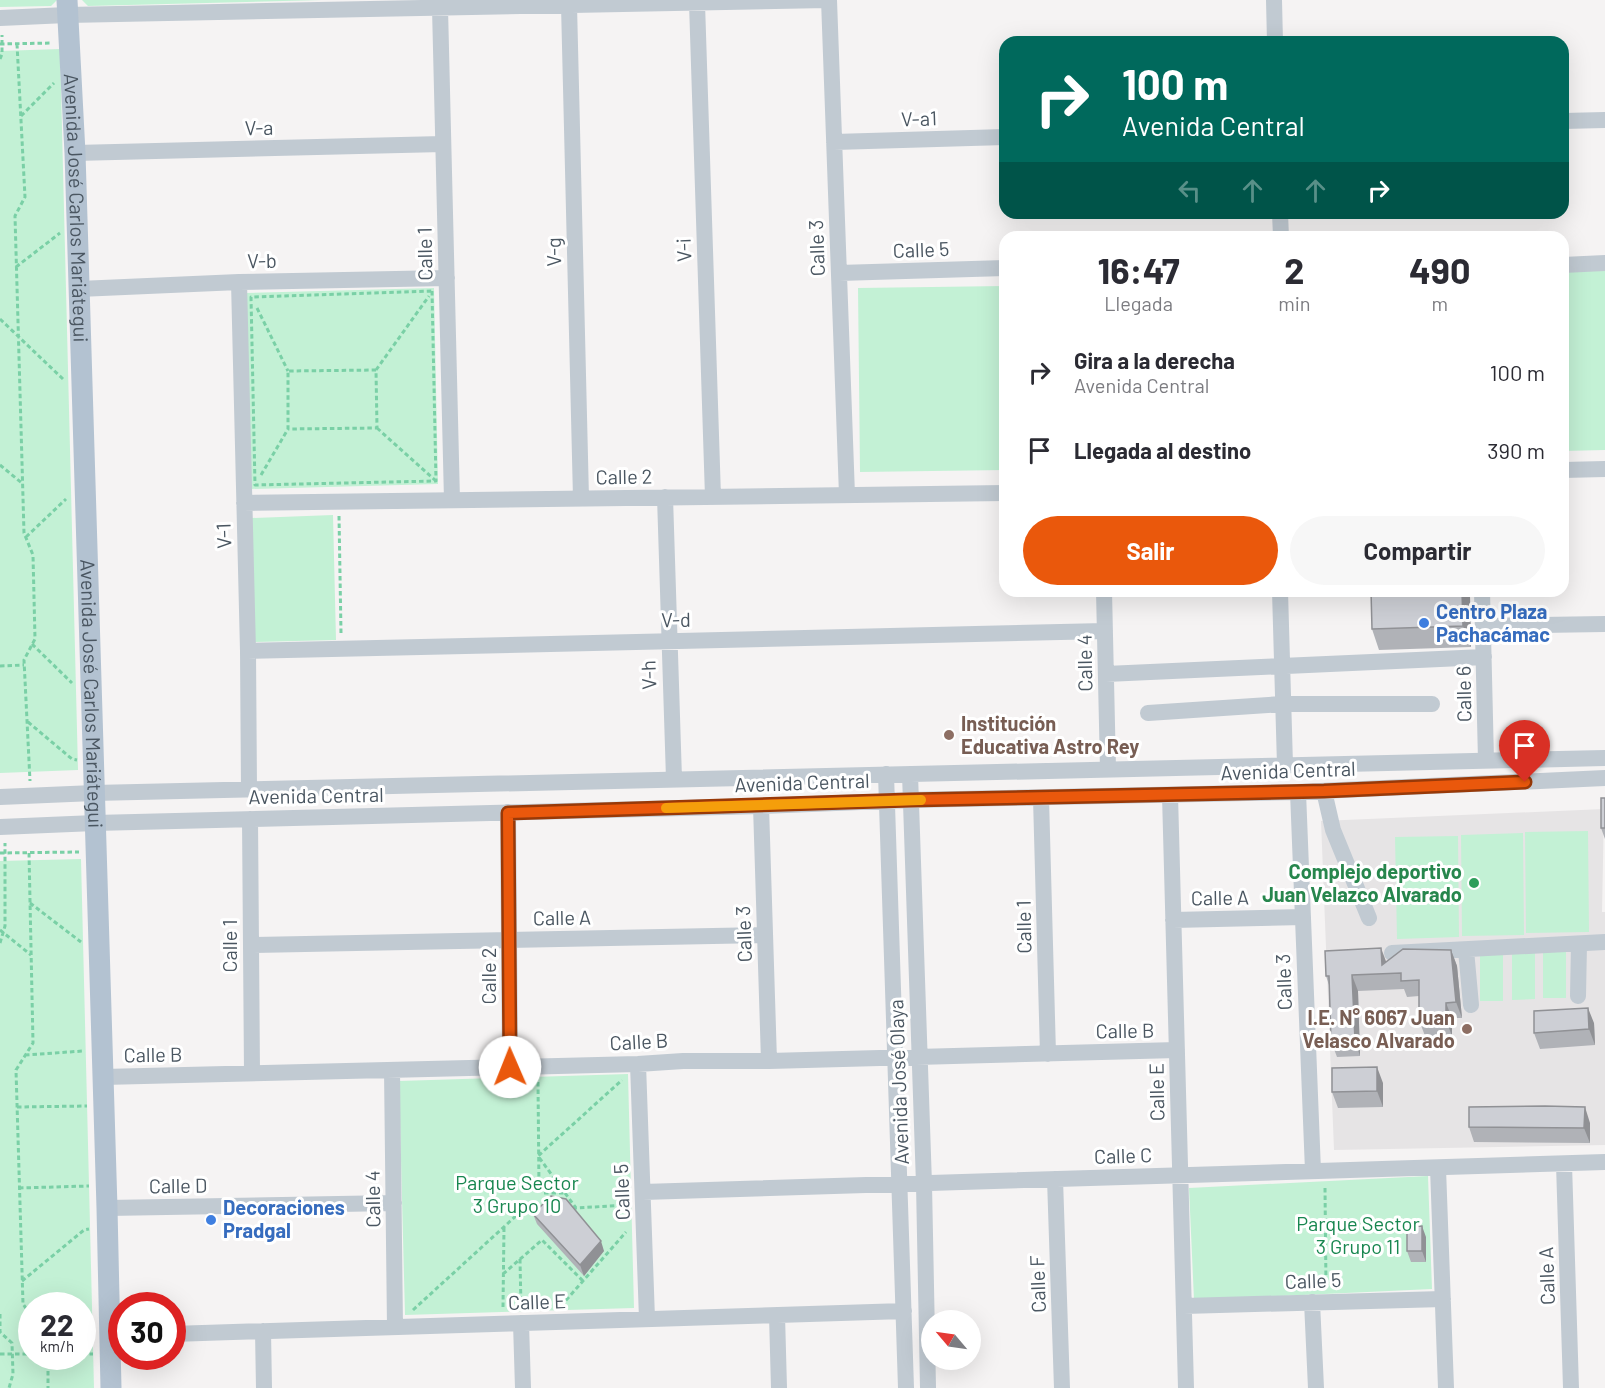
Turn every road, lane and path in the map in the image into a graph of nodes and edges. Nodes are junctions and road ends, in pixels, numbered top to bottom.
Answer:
1 (828, 0) edge
2 (1274, 0) edge
3 (698, 3) junction
4 (569, 5) junction
5 (67, 8) edge
6 (440, 8) junction
7 (0, 18) edge
8 (1275, 36) edge
9 (69, 42) junction
10 (0, 44) edge
11 (17, 44) junction
12 (71, 79) junction
13 (21, 116) junction
14 (1605, 120) edge
15 (1569, 121) edge
16 (999, 137) edge
17 (834, 142) junction
18 (443, 144) junction
19 (75, 153) junction
20 (77, 230) junction
21 (1605, 263) edge
22 (1569, 265) edge
23 (16, 267) junction
24 (999, 268) edge
25 (839, 273) junction
26 (447, 278) junction
27 (239, 282) junction
28 (79, 289) junction
29 (432, 291) junction
30 (251, 297) junction
31 (0, 319) edge
32 (18, 337) junction
33 (376, 370) junction
34 (288, 371) junction
35 (82, 381) junction
36 (377, 428) junction
37 (288, 429) junction
38 (0, 465) edge
39 (1569, 470) edge
40 (1605, 470) edge
41 (436, 481) junction
42 (23, 484) junction
43 (255, 485) junction
44 (999, 493) edge
45 (847, 495) junction
46 (85, 496) junction
47 (665, 497) junction
48 (713, 497) junction
49 (581, 498) junction
50 (452, 500) junction
51 (339, 501) junction
52 (244, 503) junction
53 (26, 537) junction
54 (1104, 597) edge
55 (1280, 597) edge
56 (1482, 597) edge
57 (1605, 624) edge
58 (1483, 626) junction
59 (1105, 631) junction
60 (669, 642) junction
61 (32, 644) junction
62 (341, 650) junction
63 (248, 651) junction
64 (1484, 657) junction
65 (24, 665) junction
66 (0, 666) edge
67 (1282, 666) junction
68 (1106, 674) junction
69 (91, 685) junction
70 (1283, 704) junction
71 (1431, 704) dead end
72 (1148, 712) dead end
73 (27, 721) junction
74 (1605, 758) edge
75 (93, 760) junction
76 (1486, 761) junction
77 (1285, 765) junction
78 (1108, 770) junction
79 (886, 774) junction
80 (910, 774) junction
81 (1605, 778) edge
82 (674, 779) junction
83 (30, 783) dead end
84 (249, 789) junction
85 (1324, 791) junction
86 (1298, 792) junction
87 (94, 793) junction
88 (1170, 795) junction
89 (0, 797) edge
90 (1041, 798) junction
91 (910, 800) junction
92 (887, 801) junction
93 (761, 806) junction
94 (508, 813) junction
95 (250, 819) junction
96 (95, 823) junction
97 (2, 827) edge
98 (96, 852) junction
99 (0, 853) edge
100 (5, 853) junction
101 (29, 853) junction
102 (30, 903) junction
103 (1303, 917) junction
104 (1369, 918) dead end
105 (1173, 920) junction
106 (2, 932) edge
107 (765, 935) junction
108 (509, 940) junction
109 (1605, 942) edge
110 (0, 943) edge
111 (1579, 944) junction
112 (251, 945) junction
113 (1466, 950) junction
114 (1392, 953) dead end
115 (31, 955) junction
116 (99, 955) junction
117 (1578, 996) dead end
118 (1471, 1005) dead end
119 (102, 1050) junction
120 (1177, 1050) junction
121 (1048, 1053) junction
122 (25, 1055) junction
123 (920, 1057) junction
124 (895, 1058) junction
125 (769, 1060) junction
126 (638, 1064) junction
127 (510, 1067) junction
128 (392, 1070) junction
129 (252, 1073) junction
130 (103, 1077) junction
131 (615, 1077) dead end
132 (626, 1077) junction
133 (538, 1080) dead end
134 (626, 1088) dead end
135 (104, 1106) junction
136 (17, 1107) junction
137 (538, 1156) junction
138 (1605, 1162) edge
139 (1564, 1164) junction
140 (1438, 1168) junction
141 (1319, 1171) junction
142 (1180, 1176) junction
143 (1055, 1179) junction
144 (899, 1184) junction
145 (924, 1184) junction
146 (106, 1186) junction
147 (19, 1188) junction
148 (539, 1188) dead end
149 (544, 1193) dead end
150 (565, 1193) junction
151 (643, 1198) junction
152 (394, 1203) junction
153 (529, 1204) dead end
154 (108, 1218) junction
155 (504, 1227) junction
156 (630, 1239) dead end
157 (520, 1259) junction
158 (503, 1274) junction
159 (22, 1281) junction
160 (583, 1281) junction
161 (22, 1292) edge
162 (113, 1292) edge
163 (1443, 1299) junction
164 (1320, 1302) junction
165 (1184, 1306) junction
166 (572, 1307) dead end
167 (422, 1311) dead end
168 (904, 1311) junction
169 (0, 1314) edge
170 (777, 1315) junction
171 (647, 1319) junction
172 (521, 1323) junction
173 (395, 1327) junction
174 (263, 1331) junction
175 (186, 1334) edge
176 (0, 1354) edge
177 (12, 1354) junction
178 (18, 1354) edge
179 (48, 1370) edge
180 (113, 1370) edge
181 (9, 1388) edge
182 (48, 1388) edge
183 (111, 1388) edge
184 (264, 1388) edge
185 (523, 1388) edge
186 (779, 1388) edge
187 (906, 1388) edge
188 (928, 1388) edge
189 (1062, 1388) edge
190 (1186, 1388) edge
191 (1316, 1388) edge
192 (1446, 1388) edge
193 (1571, 1388) edge

1 - 3 street
1 - 17 street, Calle 3
2 - 8 street
3 - 4 street
3 - 48 street, V-i
4 - 6 street
4 - 49 street, V-g
5 - 6 street
5 - 7 street
5 - 9 main road, Avenida José Carlos Mariátegui
6 - 18 street, Calle 1
9 - 11 path
9 - 12 main road, Avenida José Carlos Mariátegui
10 - 11 path
11 - 13 path
12 - 13 path
12 - 19 main road, Avenida José Carlos Mariátegui
13 - 23 path
14 - 15 street
16 - 17 street, V-a1
17 - 25 street, Calle 3
18 - 19 street, V-a
18 - 26 street, Calle 1
19 - 20 main road, Avenida José Carlos Mariátegui
20 - 23 path
20 - 28 main road, Avenida José Carlos Mariátegui
21 - 22 street
23 - 32 path
24 - 25 street, Calle 5
25 - 45 street, Calle 3
26 - 27 street, V-b
26 - 29 path
26 - 50 street, Calle 1
27 - 28 street, V-b
27 - 30 path
27 - 52 street, V-1
28 - 35 main road, Avenida José Carlos Mariátegui
29 - 30 path
29 - 33 path
29 - 41 path
30 - 34 path
30 - 43 path
31 - 32 path
32 - 35 path
32 - 42 path
33 - 34 path
33 - 36 path
34 - 37 path
35 - 46 main road, Avenida José Carlos Mariátegui
36 - 37 path
36 - 41 path
37 - 43 path
38 - 42 path
39 - 40 street
41 - 43 path
41 - 50 path
42 - 53 path
44 - 45 street, Calle 2
45 - 48 street, Calle 2
46 - 53 path
46 - 69 main road, Avenida José Carlos Mariátegui
47 - 48 street, Calle 2
47 - 49 street, Calle 2
47 - 60 street, V-h
49 - 50 street, Calle 2
50 - 51 street, Calle 2
51 - 52 street, Calle 2
51 - 62 path
52 - 63 street, V-1
53 - 61 path
54 - 59 street, Calle 4
55 - 67 street
56 - 58 street, Calle 6
57 - 58 street
58 - 64 street, Calle 6
59 - 60 street, V-d
59 - 68 street, Calle 4
60 - 62 street, V-d
60 - 82 street, V-h
61 - 65 path
61 - 69 path
62 - 63 street, V-d
63 - 84 street, V-1
64 - 67 street
64 - 76 street, Calle 6
65 - 66 path
65 - 73 path
67 - 68 street
67 - 70 street
68 - 78 street, Calle 4
69 - 75 main road, Avenida José Carlos Mariátegui
70 - 71 street
70 - 72 street
70 - 77 street
73 - 75 path
73 - 83 path
74 - 76 street, Avenida Central
75 - 87 main road, Avenida José Carlos Mariátegui
76 - 77 street, Avenida Central
77 - 78 street, Avenida Central
78 - 80 street, Avenida Central
79 - 80 street, Avenida Central
79 - 82 street, Avenida Central
79 - 92 street, Avenida José Olaya
80 - 91 street, Avenida José Olaya
81 - 85 street, Avenida Central
82 - 84 street, Avenida Central
84 - 87 street, Avenida Central
85 - 86 street, Avenida Central
85 - 104 street
86 - 88 street, Avenida Central
86 - 103 street, Calle 3
87 - 89 street, Avenida Central
87 - 96 main road, Avenida José Carlos Mariátegui
88 - 90 street, Avenida Central
88 - 105 street, Calle E
90 - 91 street, Avenida Central
90 - 121 street, Calle 1
91 - 92 street, Avenida Central
91 - 123 street, Avenida José Olaya
92 - 93 street, Avenida Central
92 - 124 street, Avenida José Olaya
93 - 94 street, Avenida Central
93 - 107 street, Calle 3
94 - 95 street, Avenida Central
94 - 108 street, Calle 2
95 - 96 street, Avenida Central
95 - 112 street, Calle 1
96 - 97 street, Avenida Central
96 - 98 main road, Avenida José Carlos Mariátegui
97 - 100 path
98 - 101 path
98 - 116 main road, Avenida José Carlos Mariátegui
99 - 100 path
100 - 101 path
100 - 106 path
101 - 102 path
102 - 115 path
102 - 116 path
103 - 105 street, Calle A
103 - 141 street, Calle 3
105 - 120 street, Calle E
106 - 110 path
106 - 115 path
107 - 108 street, Calle A
107 - 125 street, Calle 3
108 - 112 street, Calle A
108 - 127 street, Calle 2
109 - 111 street
111 - 113 street
111 - 117 street
112 - 129 street, Calle 1
113 - 114 street
113 - 118 street
115 - 122 path
116 - 119 main road, Avenida José Carlos Mariátegui
119 - 122 path
119 - 130 main road, Avenida José Carlos Mariátegui
120 - 121 street, Calle B
120 - 142 street, Calle E
121 - 123 street, Calle B
122 - 136 path
123 - 124 street, Calle B
123 - 145 street, Avenida José Olaya
124 - 125 street, Calle B
124 - 144 street, Avenida José Olaya
125 - 126 street, Calle B
126 - 127 street, Calle B
126 - 151 street, Calle 5
127 - 128 street, Calle B
128 - 129 street, Calle B
128 - 152 street, Calle 4
129 - 130 street, Calle B
130 - 135 main road, Avenida José Carlos Mariátegui
131 - 132 path
132 - 134 path
132 - 137 path
133 - 137 path
135 - 136 path
135 - 146 main road, Avenida José Carlos Mariátegui
136 - 147 path
137 - 148 path
137 - 150 path
138 - 139 street, Calle C
139 - 140 street, Calle C
139 - 193 street, Calle A
140 - 141 street, Calle C
140 - 163 street
141 - 142 street, Calle C
141 - 164 path
142 - 143 street, Calle C
142 - 165 street, Calle E
143 - 145 street, Calle C
143 - 189 street, Calle F
144 - 145 street, Calle C
144 - 151 street, Calle C
144 - 168 street, Avenida José Olaya
145 - 188 street, Avenida José Olaya
146 - 147 path
146 - 154 main road, Avenida José Carlos Mariátegui
147 - 159 path
149 - 150 path
150 - 151 path
151 - 171 street, Calle 5
152 - 154 street, Calle D
152 - 173 street, Calle 4
153 - 155 path
154 - 159 path
154 - 162 main road, Avenida José Carlos Mariátegui
155 - 158 path
155 - 167 path
156 - 160 path
157 - 158 path
157 - 158 path
157 - 160 path
159 - 161 path
160 - 166 path
163 - 164 street, Calle 5
163 - 192 street
164 - 165 street, Calle 5
164 - 191 street
165 - 190 street, Calle E
168 - 170 street, Calle E
168 - 187 street, Avenida José Olaya
169 - 177 path
170 - 171 street, Calle E
170 - 186 street
171 - 172 street, Calle E
172 - 173 street, Calle E
172 - 185 street
173 - 174 street, Calle E
174 - 175 street, Calle E
174 - 184 street
176 - 177 path
177 - 178 path
177 - 181 path
179 - 182 path
180 - 183 main road, Avenida José Carlos Mariátegui

